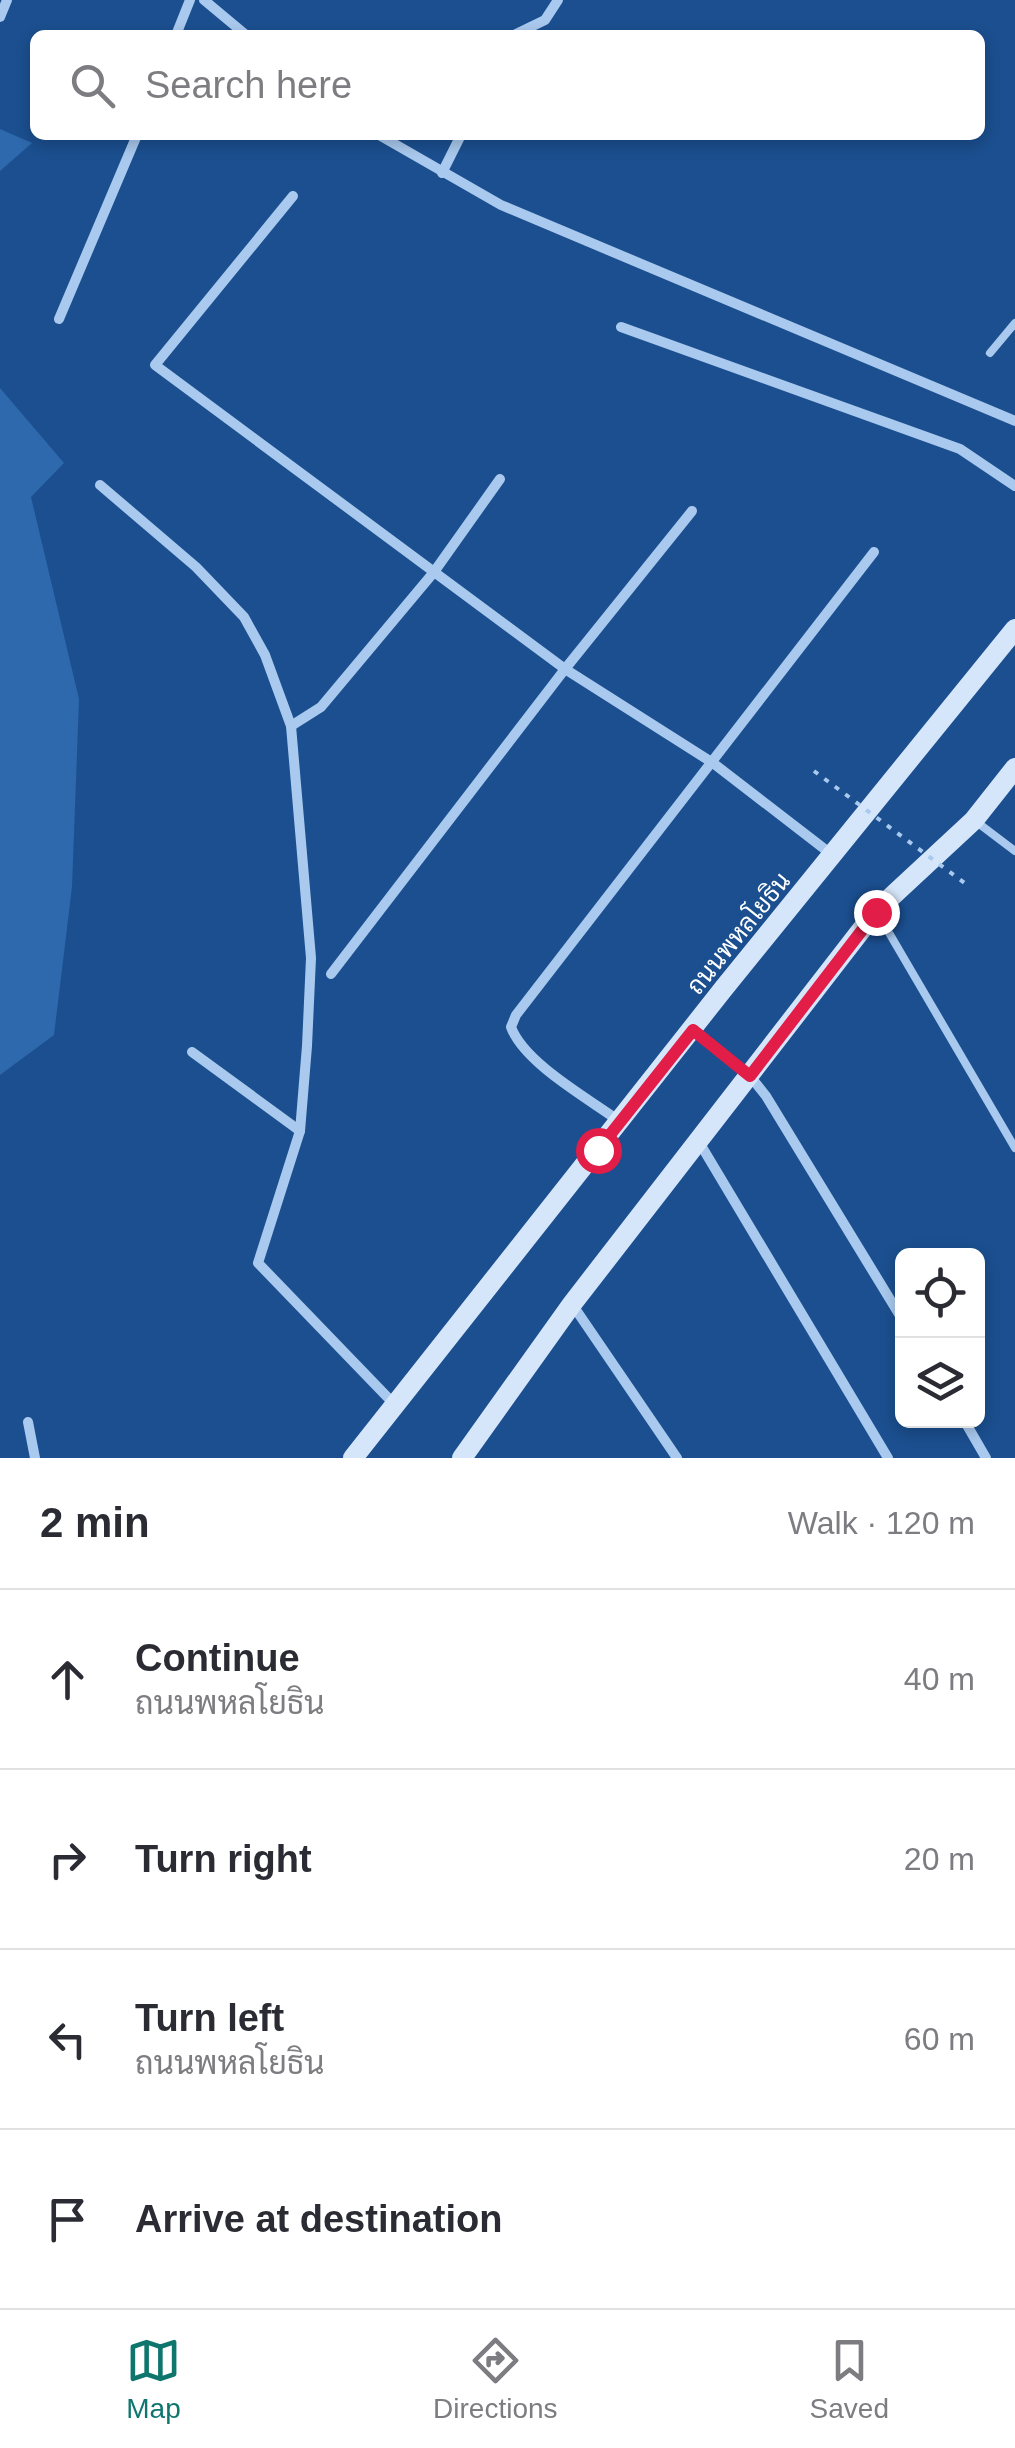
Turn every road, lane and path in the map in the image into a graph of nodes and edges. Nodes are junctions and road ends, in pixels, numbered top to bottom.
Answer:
1 (7, 0) edge
2 (190, 0) edge
3 (204, 0) edge
4 (558, 0) edge
5 (0, 16) edge
6 (178, 30) edge
7 (240, 30) edge
8 (524, 30) edge
9 (135, 140) edge
10 (387, 140) edge
11 (458, 140) edge
12 (442, 173) junction
13 (293, 196) dead end
14 (58, 319) dead end
15 (1015, 323) edge
16 (621, 327) dead end
17 (990, 353) dead end
18 (1015, 422) edge
19 (500, 479) dead end
20 (100, 485) dead end
21 (1015, 486) edge
22 (692, 511) dead end
23 (874, 552) dead end
24 (434, 572) junction
25 (1015, 629) edge
26 (565, 669) junction
27 (291, 726) junction
28 (713, 763) junction
29 (1015, 768) edge
30 (814, 771) dead end
31 (974, 820) junction
32 (1015, 851) edge
33 (832, 855) junction
34 (966, 884) dead end
35 (876, 912) junction
36 (332, 974) dead end
37 (693, 1030) junction
38 (192, 1052) dead end
39 (750, 1076) junction
40 (620, 1122) junction
41 (300, 1131) junction
42 (698, 1142) junction
43 (1015, 1148) edge
44 (572, 1304) junction
45 (895, 1307) edge
46 (395, 1404) junction
47 (28, 1422) dead end
48 (969, 1428) edge
49 (35, 1458) edge
50 (353, 1458) edge
51 (462, 1458) edge
52 (677, 1458) edge
53 (888, 1458) edge
54 (986, 1458) edge

1 - 5 street
2 - 6 street
3 - 7 street
4 - 8 street
9 - 14 street
10 - 12 street
11 - 12 street
12 - 18 street
13 - 24 street
15 - 17 lane
16 - 21 street
19 - 24 street
20 - 27 street
22 - 26 street
23 - 28 street
24 - 26 street
24 - 27 street
25 - 33 main road, ถนนพหลโยธิน
26 - 28 street
26 - 36 street
27 - 41 street
28 - 33 street
28 - 40 street
29 - 31 main road
30 - 34 path, bridge
31 - 32 lane
31 - 35 main road
33 - 37 main road, ถนนพหลโยธิน
35 - 39 main road
35 - 43 lane
37 - 39 street
37 - 40 main road, ถนนพหลโยธิน
38 - 41 street
39 - 42 main road
39 - 45 street
40 - 46 main road, ถนนพหลโยธิน
41 - 46 street
42 - 44 main road
42 - 53 street
44 - 51 main road
44 - 52 street
46 - 50 main road, ถนนพหลโยธิน
47 - 49 street
48 - 54 street

